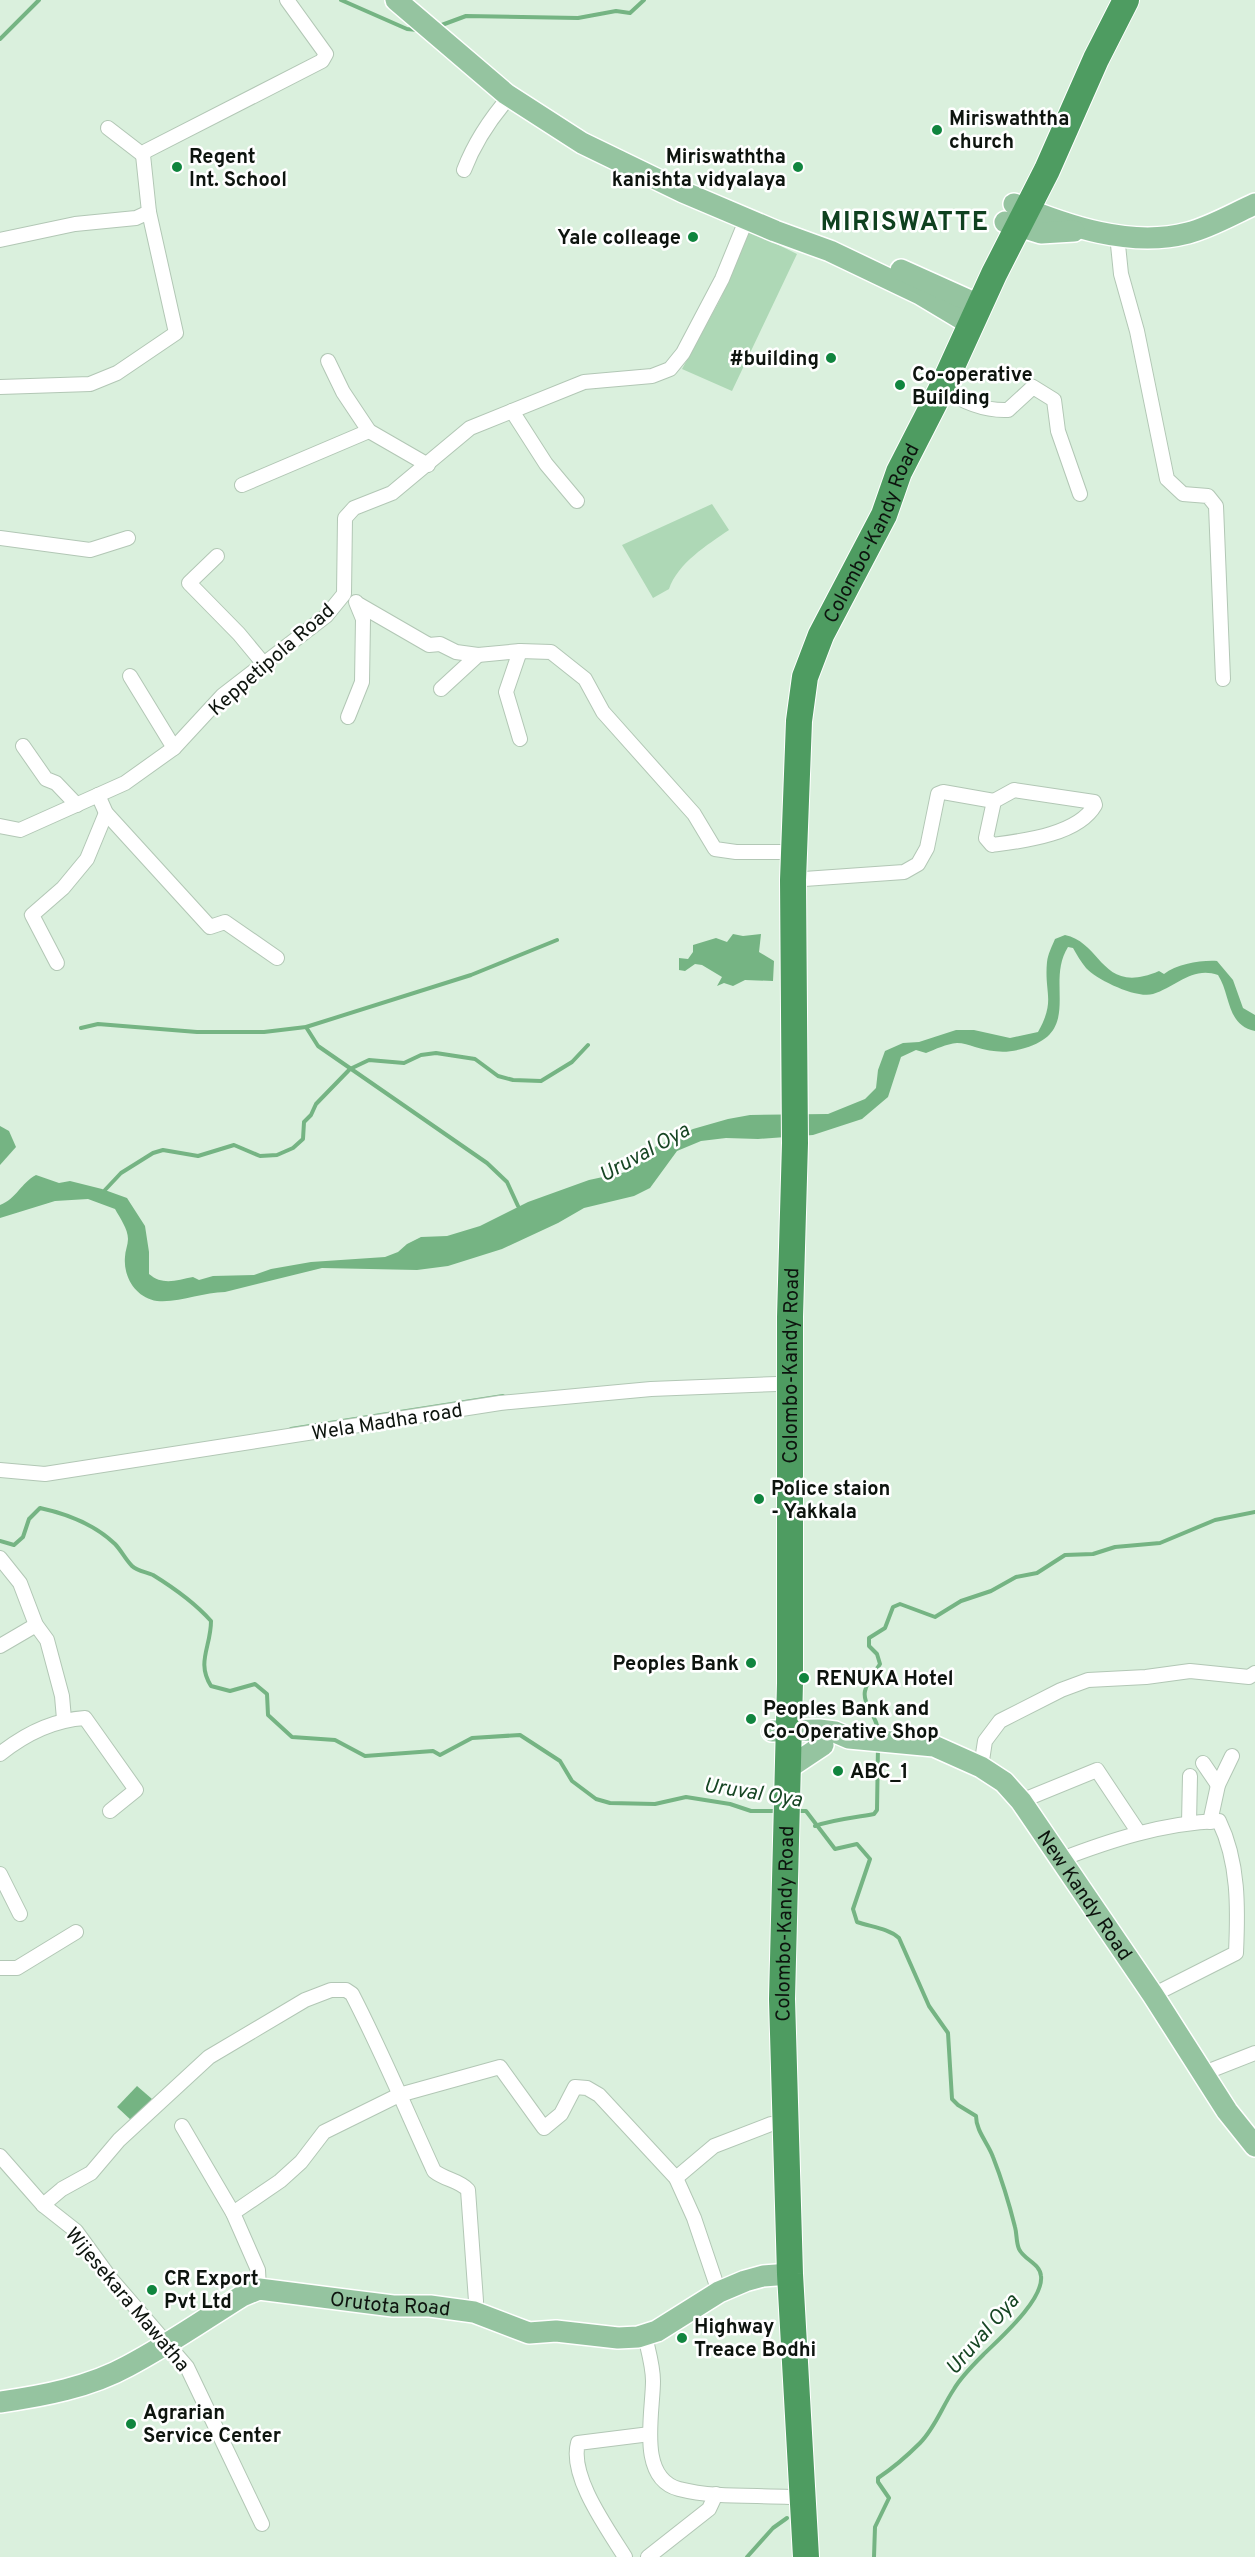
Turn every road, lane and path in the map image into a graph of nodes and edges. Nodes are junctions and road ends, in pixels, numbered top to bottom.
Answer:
1 (287, 0) edge
2 (396, 0) edge
3 (1106, 0) edge
4 (1126, 0) edge
5 (510, 96) junction
6 (108, 129) dead end
7 (143, 155) junction
8 (464, 170) dead end
9 (1255, 204) edge
10 (149, 212) junction
11 (1016, 216) junction
12 (747, 218) junction
13 (1117, 235) junction
14 (0, 240) edge
15 (968, 311) junction
16 (328, 361) dead end
17 (0, 387) edge
18 (942, 388) junction
19 (512, 411) junction
20 (369, 431) junction
21 (428, 465) junction
22 (242, 485) dead end
23 (1080, 494) dead end
24 (577, 501) dead end
25 (876, 512) junction
26 (0, 538) edge
27 (128, 538) dead end
28 (217, 556) dead end
29 (344, 594) junction
30 (358, 604) junction
31 (520, 651) junction
32 (478, 655) junction
33 (263, 663) junction
34 (130, 676) dead end
35 (1223, 679) dead end
36 (441, 689) dead end
37 (348, 717) dead end
38 (520, 739) dead end
39 (23, 746) dead end
40 (174, 748) junction
41 (98, 795) junction
42 (994, 801) junction
43 (77, 805) junction
44 (106, 813) junction
45 (0, 826) edge
46 (780, 852) junction
47 (787, 880) junction
48 (277, 958) dead end
49 (57, 963) dead end
50 (784, 1317) junction
51 (777, 1384) junction
52 (0, 1470) edge
53 (0, 1558) edge
54 (36, 1625) junction
55 (0, 1646) edge
56 (1255, 1673) edge
57 (790, 1683) junction
58 (64, 1719) junction
59 (779, 1736) junction
60 (821, 1738) junction
61 (0, 1754) edge
62 (1232, 1756) dead end
63 (1203, 1763) dead end
64 (981, 1767) junction
65 (1190, 1776) dead end
66 (781, 1780) junction
67 (1218, 1785) junction
68 (1021, 1801) junction
69 (111, 1811) dead end
70 (1210, 1822) junction
71 (1189, 1823) junction
72 (1139, 1833) junction
73 (778, 1855) junction
74 (1059, 1860) junction
75 (0, 1874) edge
76 (20, 1914) dead end
77 (76, 1932) dead end
78 (0, 1968) edge
79 (1153, 1995) junction
80 (1255, 2052) edge
81 (1204, 2073) junction
82 (399, 2095) junction
83 (771, 2124) junction
84 (182, 2126) dead end
85 (1255, 2146) edge
86 (0, 2156) edge
87 (675, 2178) junction
88 (43, 2205) junction
89 (233, 2212) junction
90 (782, 2275) junction
91 (259, 2289) junction
92 (719, 2292) junction
93 (474, 2312) junction
94 (645, 2336) junction
95 (167, 2343) junction
96 (0, 2402) edge
97 (650, 2434) junction
98 (716, 2494) junction
99 (790, 2497) junction
100 (262, 2524) dead end
101 (625, 2557) edge
102 (648, 2557) edge
103 (793, 2557) edge
104 (806, 2557) edge

1 - 7 street
2 - 5 main road
3 - 11 highway, Colombo-Kandy Road
4 - 11 highway, Colombo-Kandy Road
5 - 8 street
5 - 12 main road
6 - 7 street
7 - 10 street
9 - 13 main road
10 - 14 street
10 - 17 street
11 - 13 main road
11 - 15 highway, Colombo-Kandy Road
12 - 15 main road
12 - 19 street, Keppetipola Road
13 - 35 street
15 - 18 highway, Colombo-Kandy Road
15 - 25 highway, Colombo-Kandy Road
16 - 20 street
18 - 23 street
18 - 25 highway, Colombo-Kandy Road
19 - 21 street, Keppetipola Road
19 - 24 street
20 - 21 street
20 - 22 street
21 - 29 street, Keppetipola Road
25 - 46 highway, Colombo-Kandy Road
25 - 47 highway, Colombo-Kandy Road
26 - 27 street
28 - 33 street
29 - 30 street
29 - 33 street, Keppetipola Road
30 - 32 street
30 - 37 street
31 - 32 street
31 - 38 street
31 - 46 street
32 - 36 street
33 - 40 street, Keppetipola Road
34 - 40 street
39 - 43 street
40 - 41 street, Keppetipola Road
41 - 43 street, Keppetipola Road
41 - 44 street
42 - 42 street
42 - 47 street
43 - 45 street, Keppetipola Road
44 - 48 street
44 - 49 street
46 - 47 highway, Colombo-Kandy Road
47 - 50 highway, Colombo-Kandy Road
50 - 51 highway, Colombo-Kandy Road
50 - 57 highway, Colombo-Kandy Road
51 - 52 street, Wela Madha road
51 - 59 highway, Colombo-Kandy Road
53 - 54 street
54 - 55 street
54 - 58 street
56 - 64 street
57 - 59 highway, Colombo-Kandy Road
57 - 60 main road
58 - 61 street
58 - 69 street
59 - 60 main road, New Kandy Road
59 - 66 highway, Colombo-Kandy Road
60 - 64 main road, New Kandy Road
60 - 66 main road
62 - 67 street
63 - 67 street
64 - 68 main road, New Kandy Road
65 - 71 street
66 - 73 highway, Colombo-Kandy Road
67 - 70 street
68 - 72 street
68 - 74 main road, New Kandy Road
70 - 71 street
70 - 79 street
71 - 72 street
72 - 74 street
73 - 83 highway, Colombo-Kandy Road
73 - 90 highway, Colombo-Kandy Road
74 - 79 main road, New Kandy Road
75 - 76 street
77 - 78 street
79 - 81 main road, New Kandy Road
80 - 81 street
81 - 85 main road, New Kandy Road
82 - 87 street
82 - 88 street
82 - 89 street
82 - 93 street
83 - 87 street
83 - 90 highway, Colombo-Kandy Road
84 - 89 street
86 - 88 street, Wijesekara Mawatha
87 - 92 street
88 - 95 street, Wijesekara Mawatha
89 - 91 street
90 - 92 main road, Orutota Road
90 - 99 highway, Colombo-Kandy Road
90 - 104 highway, Colombo-Kandy Road
91 - 93 main road, Orutota Road
91 - 95 main road
92 - 94 main road, Orutota Road
93 - 94 main road, Orutota Road
94 - 97 street
95 - 96 main road
95 - 100 street, Wijesekara Mawatha
97 - 98 street
97 - 101 street
98 - 99 street
98 - 102 street
99 - 103 highway, Colombo-Kandy Road

